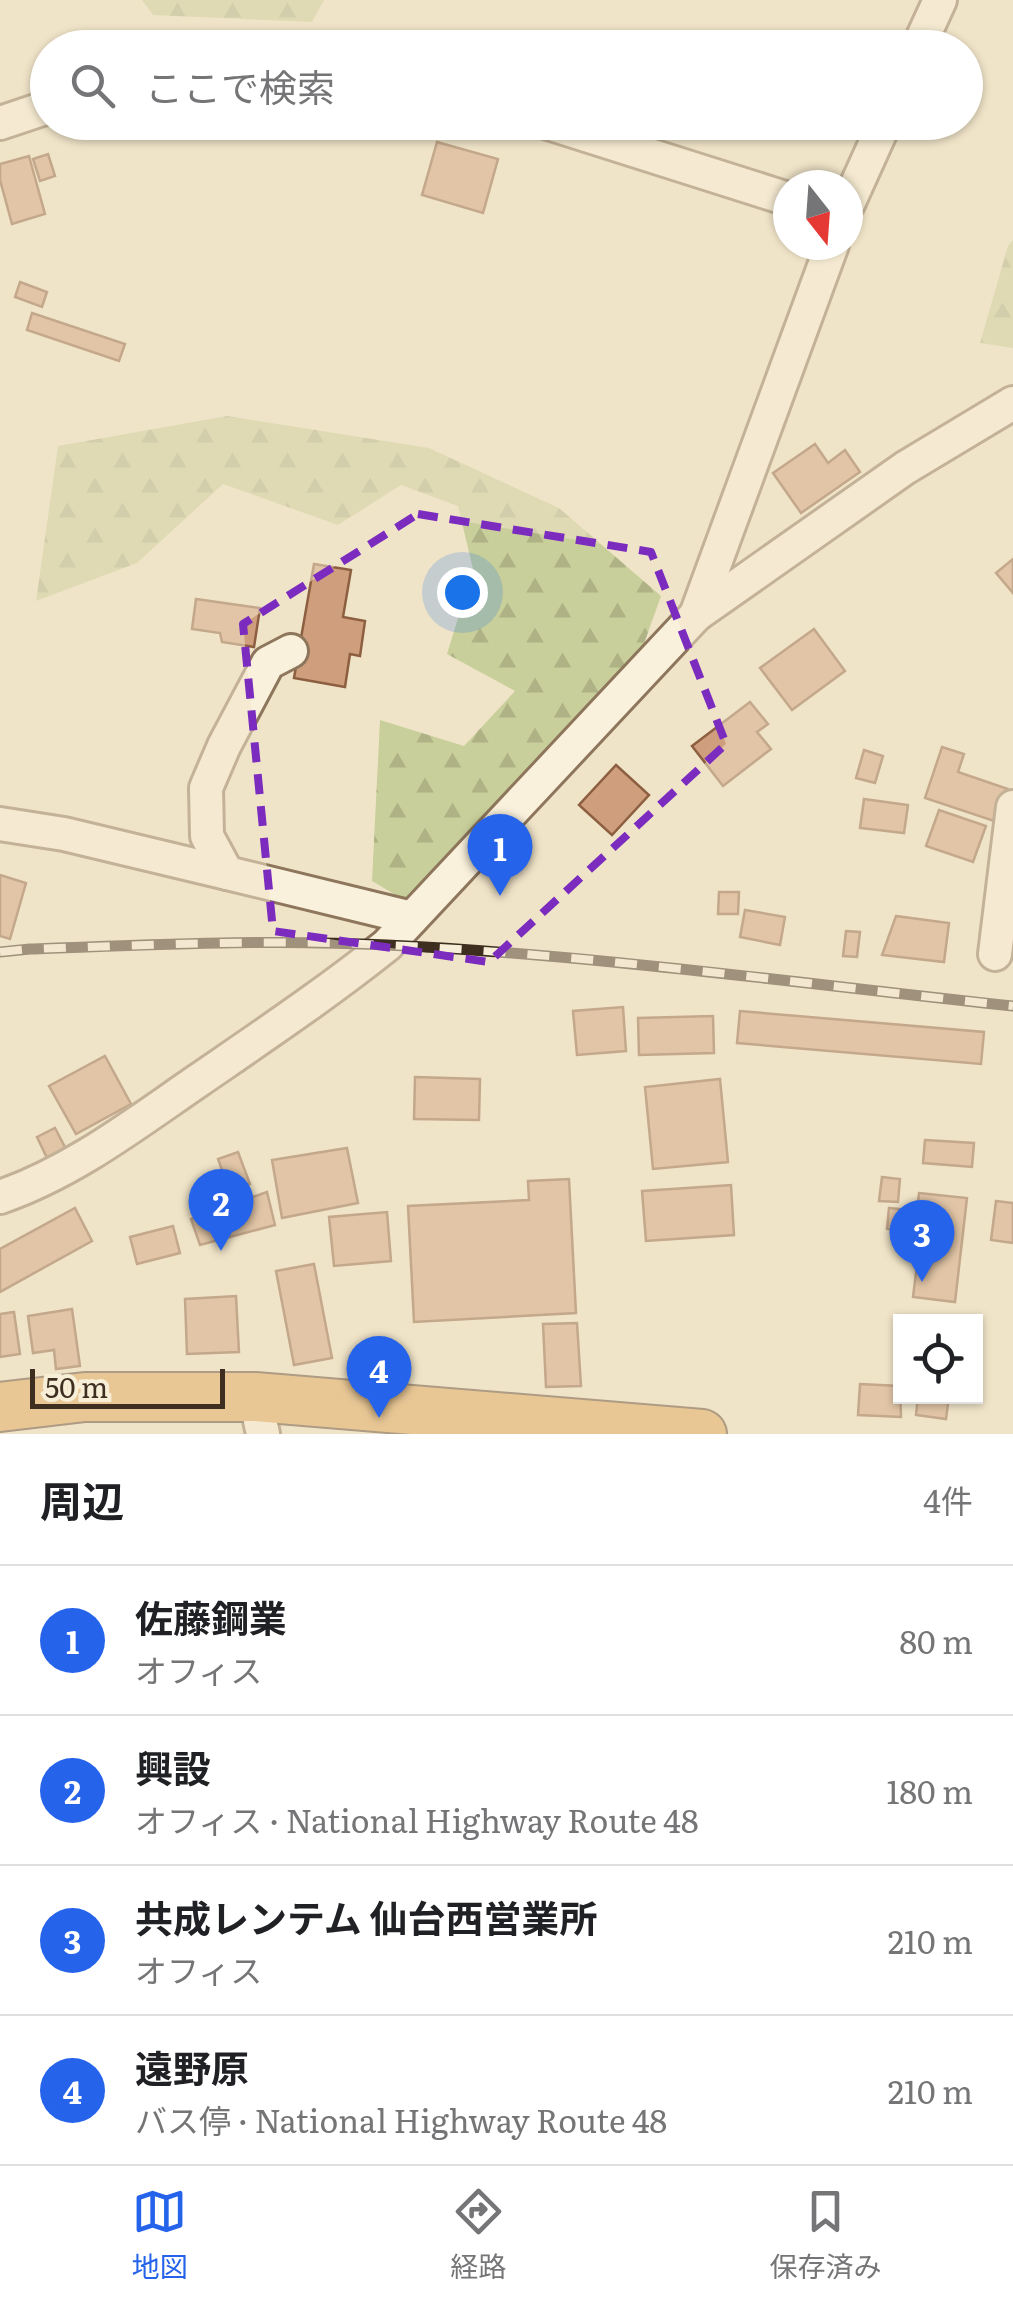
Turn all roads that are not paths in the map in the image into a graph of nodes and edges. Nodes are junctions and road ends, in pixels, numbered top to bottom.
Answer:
1 (940, 0) edge
2 (926, 30) edge
3 (30, 112) edge
4 (0, 123) edge
5 (601, 140) edge
6 (876, 140) edge
7 (863, 170) edge
8 (773, 195) edge
9 (826, 260) edge
10 (1013, 404) edge
11 (696, 614) junction
12 (291, 651) dead end
13 (1013, 807) edge
14 (0, 824) edge
15 (226, 873) junction
16 (412, 918) junction
17 (995, 954) dead end
18 (0, 1197) edge
19 (0, 1407) edge
20 (260, 1416) edge
21 (702, 1434) edge

1 - 2 street
3 - 4 street
5 - 8 street
6 - 7 street
9 - 11 street
10 - 11 street
11 - 16 street
12 - 15 street
13 - 17 street
14 - 15 street
15 - 16 street
16 - 18 street
19 - 20 highway
20 - 21 highway

